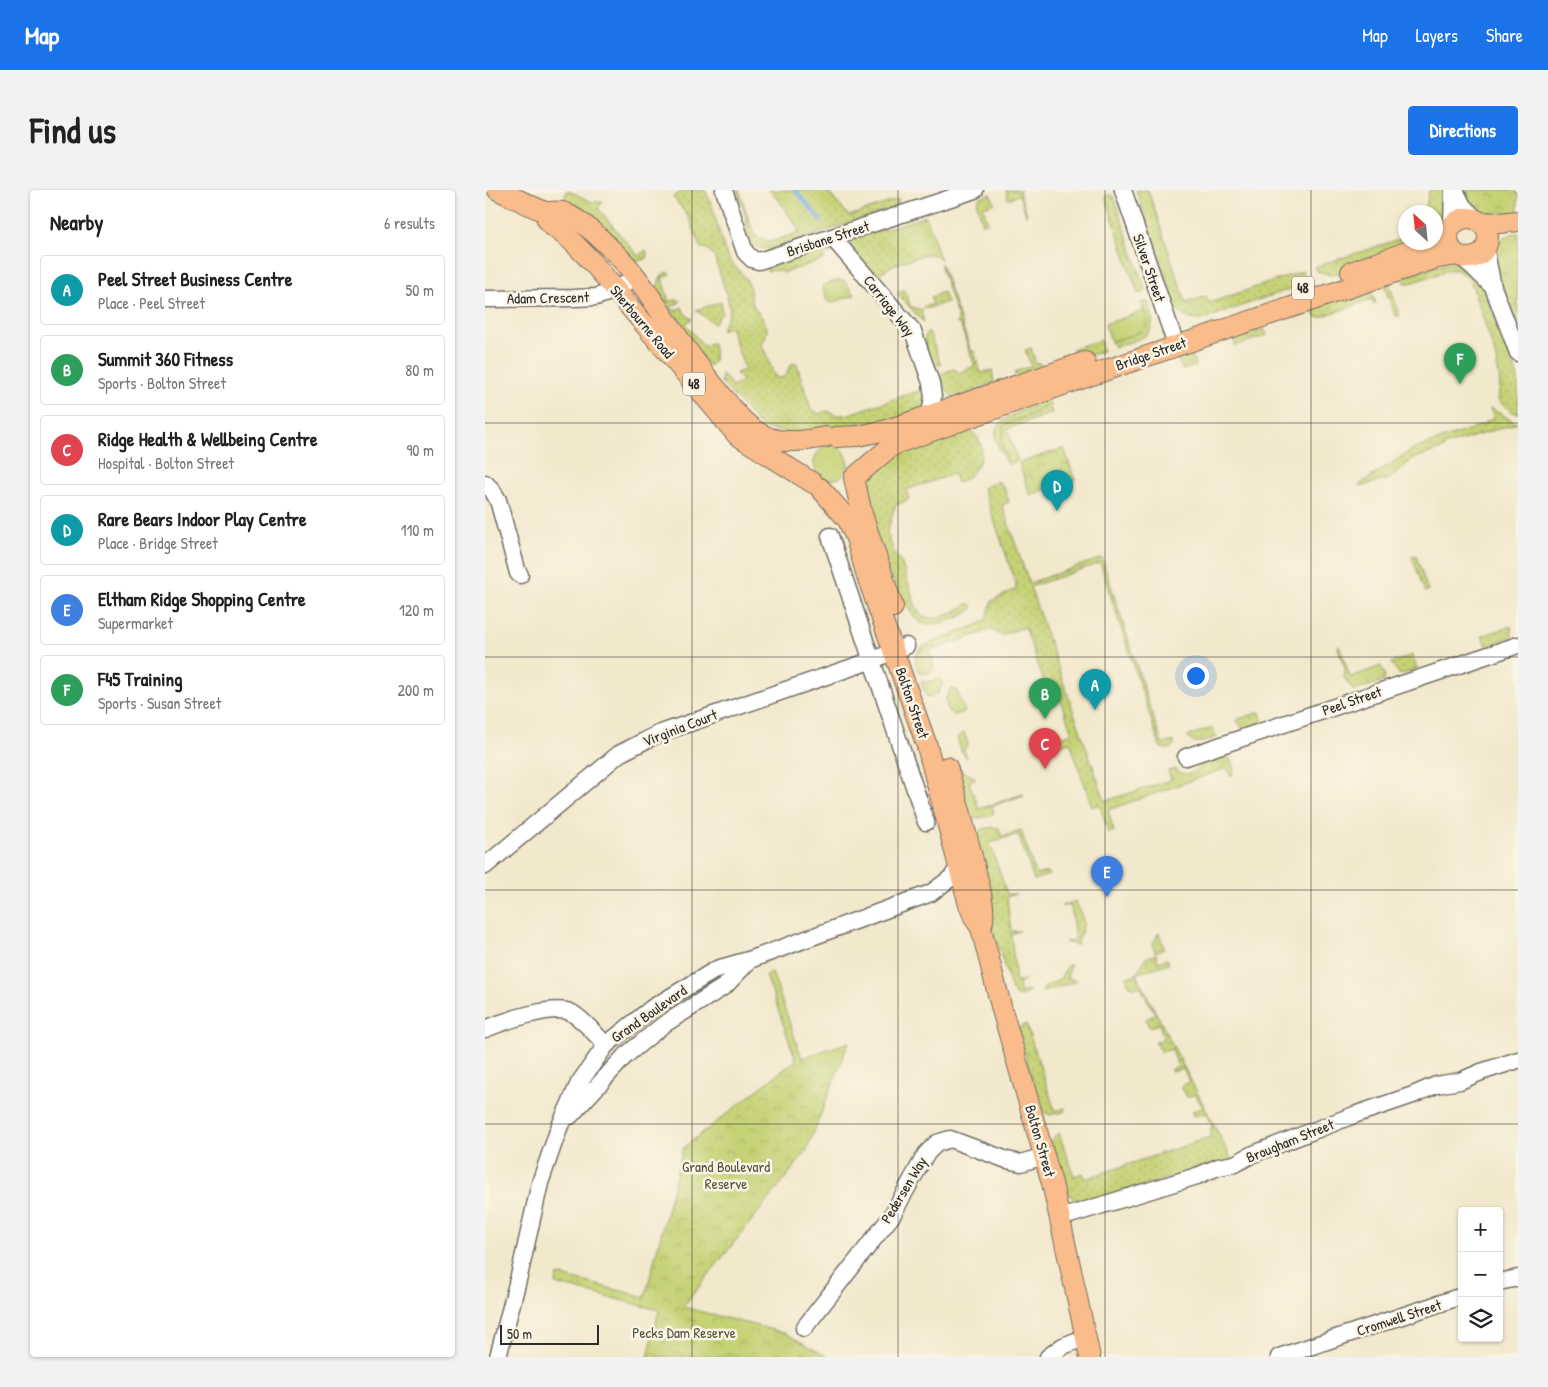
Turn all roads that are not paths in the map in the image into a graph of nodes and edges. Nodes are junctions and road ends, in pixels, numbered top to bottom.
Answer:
1 (499, 190) edge
2 (724, 190) edge
3 (975, 190) edge
4 (1123, 190) edge
5 (1454, 190) edge
6 (546, 212) junction
7 (1478, 220) junction
8 (1518, 221) edge
9 (1518, 226) edge
10 (1443, 231) edge
11 (1443, 234) edge
12 (1443, 236) edge
13 (832, 237) junction
14 (1486, 246) junction
15 (1403, 250) edge
16 (1459, 256) junction
17 (636, 276) junction
18 (1493, 287) junction
19 (616, 290) junction
20 (485, 299) edge
21 (1173, 339) junction
22 (1518, 353) edge
23 (931, 383) junction
24 (956, 405) junction
25 (929, 414) junction
26 (831, 437) junction
27 (855, 477) junction
28 (485, 483) edge
29 (817, 486) junction
30 (830, 536) dead end
31 (521, 575) dead end
32 (1518, 645) edge
33 (900, 649) junction
34 (873, 660) junction
35 (1186, 757) dead end
36 (926, 822) dead end
37 (485, 866) edge
38 (959, 866) junction
39 (970, 881) junction
40 (931, 893) junction
41 (752, 958) junction
42 (485, 1029) edge
43 (606, 1045) junction
44 (1518, 1060) edge
45 (559, 1128) junction
46 (1044, 1156) junction
47 (1060, 1218) junction
48 (1518, 1278) edge
49 (1503, 1281) edge
50 (1459, 1297) edge
51 (805, 1328) dead end
52 (1086, 1338) junction
53 (497, 1357) edge
54 (1048, 1357) edge
55 (1090, 1357) edge
56 (1279, 1357) edge

1 - 6 main road, Sherbourne Road / 48
2 - 13 street, Brisbane Street
3 - 13 street, Brisbane Street
4 - 21 street, Silver Street
5 - 7 street
5 - 10 street
6 - 17 main road, Sherbourne Road / 48
6 - 19 main road, Sherbourne Road / 48
7 - 8 main road, 48
7 - 11 main road, 48
7 - 14 main road
9 - 14 main road, 48
12 - 16 main road
13 - 23 street, Carriage Way
14 - 16 main road, 48
14 - 18 street
15 - 21 main road, Bridge Street / 48
16 - 18 street
16 - 21 main road, Bridge Street / 48
17 - 19 street, Adam Crescent
17 - 26 main road, Sherbourne Road / 48
18 - 22 street
19 - 20 street, Adam Crescent
19 - 29 main road, Sherbourne Road / 48
21 - 24 main road, Bridge Street / 48
21 - 27 main road, Bridge Street / 48
23 - 24 street, Carriage Way
23 - 25 street, Carriage Way
24 - 25 main road, Bridge Street / 48
25 - 26 main road, Bridge Street / 48
26 - 27 main road
26 - 29 main road
27 - 29 main road, 48
27 - 33 main road, Bolton Street
28 - 31 street
29 - 33 main road, Bolton Street
30 - 34 street, Bolton Street
32 - 35 street, Peel Street
33 - 34 street, Virginia Court
33 - 38 main road, Bolton Street
33 - 39 main road, Bolton Street
34 - 36 street, Bolton Street
34 - 37 street, Virginia Court
38 - 39 main road, Bolton Street
38 - 40 street, Grand Boulevard
39 - 40 street, Grand Boulevard
39 - 46 main road, Bolton Street
40 - 41 street, Grand Boulevard
41 - 43 street, Grand Boulevard
41 - 45 street, Grand Boulevard
42 - 43 street
43 - 45 street, Grand Boulevard
44 - 47 street, Brougham Street
45 - 53 street, Grand Boulevard
46 - 47 main road, Bolton Street
46 - 51 street, Pedersen Way
47 - 52 main road, Bolton Street
48 - 49 street
50 - 56 street, Cromwell Street
52 - 54 street
52 - 55 main road, Bolton Street

